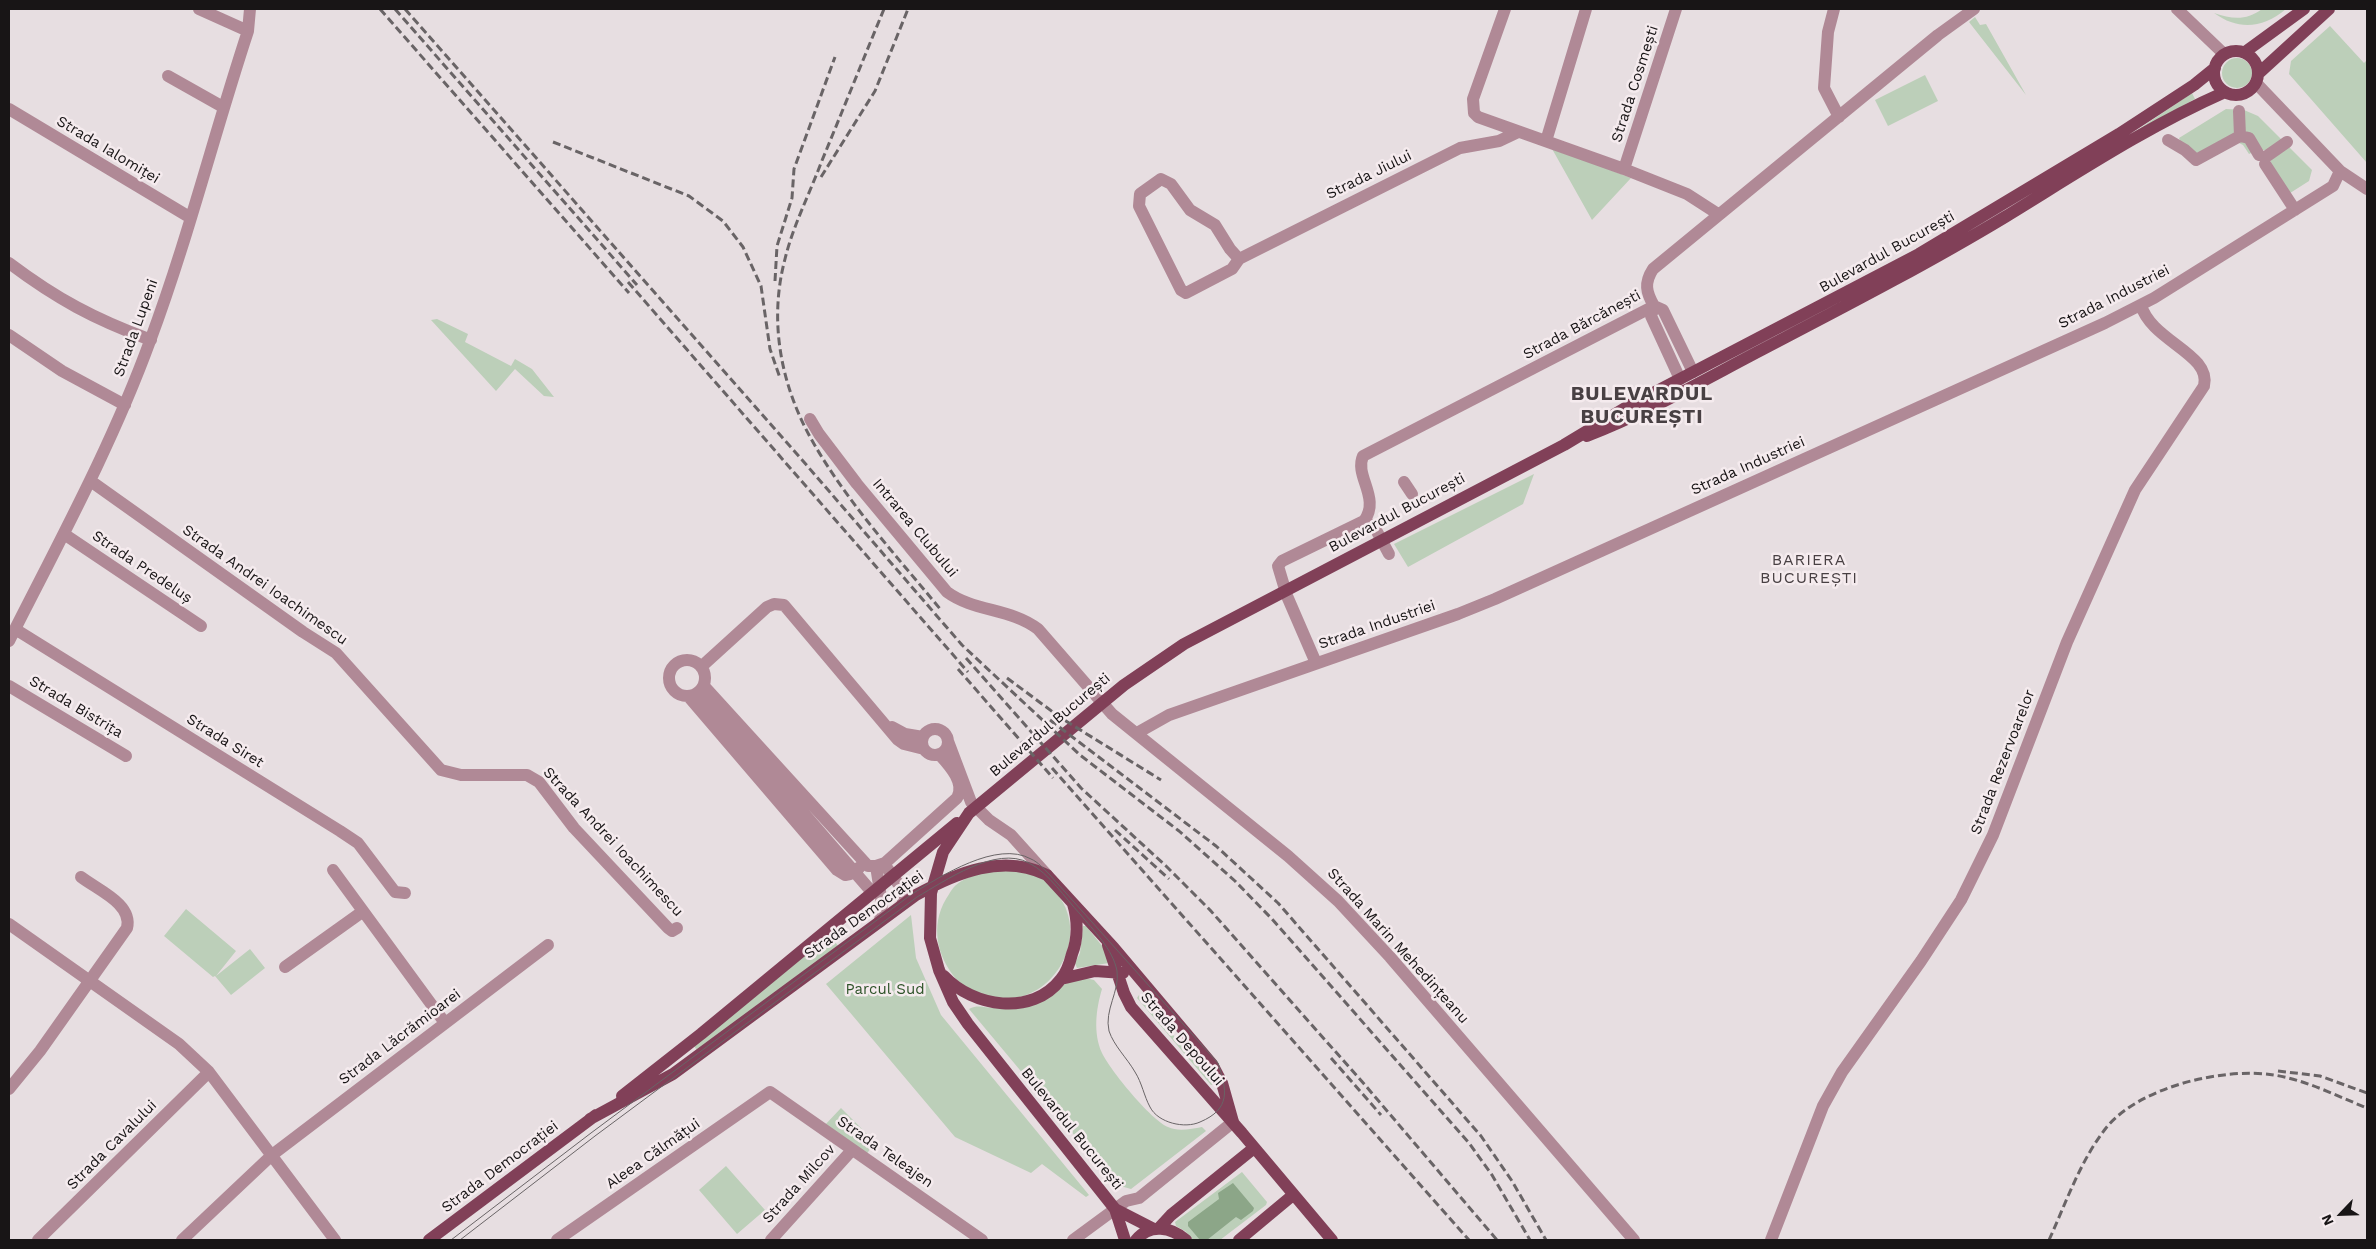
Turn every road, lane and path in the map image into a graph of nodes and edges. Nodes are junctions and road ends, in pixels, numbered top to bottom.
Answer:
1 (198, 9) edge
2 (250, 9) edge
3 (1505, 9) edge
4 (1586, 9) edge
5 (1676, 9) edge
6 (1834, 9) edge
7 (1974, 9) edge
8 (2177, 9) edge
9 (2304, 9) edge
10 (2329, 9) edge
11 (248, 31) junction
12 (2246, 52) junction
13 (2224, 54) junction
14 (2215, 68) junction
15 (168, 76) dead end
16 (2257, 78) junction
17 (2225, 92) junction
18 (223, 107) junction
19 (9, 109) edge
20 (2238, 111) dead end
21 (1839, 117) junction
22 (1518, 132) junction
23 (2240, 136) junction
24 (2168, 140) dead end
25 (1546, 141) junction
26 (2287, 142) dead end
27 (2264, 158) junction
28 (1624, 169) junction
29 (2340, 171) junction
30 (2367, 189) edge
31 (2295, 210) junction
32 (1718, 214) junction
33 (191, 218) junction
34 (1239, 258) junction
35 (9, 263) edge
36 (2141, 305) junction
37 (1654, 306) junction
38 (9, 336) edge
39 (151, 340) junction
40 (1693, 372) junction
41 (1680, 379) junction
42 (125, 405) junction
43 (810, 418) dead end
44 (1564, 445) junction
45 (92, 482) junction
46 (1404, 482) dead end
47 (1412, 494) dead end
48 (1364, 522) junction
49 (64, 534) junction
50 (1389, 554) dead end
51 (201, 626) dead end
52 (15, 629) junction
53 (9, 641) edge
54 (1316, 663) junction
55 (701, 667) junction
56 (1085, 683) joint
57 (9, 686) edge
58 (697, 692) junction
59 (1137, 733) junction
60 (948, 741) junction
61 (924, 743) junction
62 (939, 754) junction
63 (126, 756) dead end
64 (957, 798) junction
65 (970, 800) junction
66 (969, 813) junction
67 (846, 844) junction
68 (1019, 844) junction
69 (815, 845) junction
70 (832, 848) junction
71 (830, 862) junction
72 (864, 864) junction
73 (880, 865) junction
74 (985, 867) junction
75 (332, 870) dead end
76 (1047, 875) junction
77 (81, 878) dead end
78 (902, 889) junction
79 (872, 891) junction
80 (405, 893) dead end
81 (916, 895) junction
82 (904, 904) junction
83 (1073, 904) junction
84 (362, 912) junction
85 (880, 921) junction
86 (9, 924) edge
87 (677, 928) dead end
88 (1108, 943) junction
89 (548, 945) dead end
90 (285, 967) dead end
91 (939, 970) junction
92 (1117, 972) junction
93 (1136, 975) junction
94 (1061, 979) junction
95 (90, 981) junction
96 (445, 1024) junction
97 (711, 1046) junction
98 (209, 1072) junction
99 (644, 1079) junction
100 (9, 1089) edge
101 (767, 1093) joint
102 (590, 1120) junction
103 (1233, 1122) junction
104 (1254, 1148) junction
105 (852, 1150) junction
106 (272, 1155) junction
107 (1292, 1195) junction
108 (1114, 1210) junction
109 (1157, 1228) junction
110 (38, 1240) edge
111 (182, 1240) edge
112 (335, 1240) edge
113 (429, 1240) edge
114 (557, 1240) edge
115 (771, 1240) edge
116 (982, 1240) edge
117 (1074, 1240) edge
118 (1120, 1240) edge
119 (1125, 1240) edge
120 (1136, 1240) edge
121 (1186, 1240) edge
122 (1239, 1240) edge
123 (1332, 1240) edge
124 (1634, 1240) edge
125 (1771, 1240) edge

1 - 11 street
2 - 11 street, Strada Lupeni
3 - 22 street
4 - 25 street
5 - 28 street, Strada Cosmești
6 - 21 street
7 - 21 street, Strada Bărcănești
8 - 13 street
9 - 12 main road
10 - 16 main road
11 - 18 street, Strada Lupeni
12 - 13 main road
12 - 16 main road
13 - 14 main road
14 - 17 main road
14 - 40 main road, Bulevardul București
15 - 18 street
16 - 17 main road
16 - 29 street
17 - 44 main road, Bulevardul București
18 - 33 street, Strada Lupeni
19 - 33 street, Strada Ialomiței
20 - 23 street
21 - 32 street, Strada Bărcănești
22 - 25 street
22 - 34 street, Strada Jiului
23 - 24 street
23 - 27 street
25 - 28 street
26 - 27 street
27 - 31 street
28 - 32 street
29 - 30 street
29 - 31 street, Strada Industriei
31 - 36 street, Strada Industriei
32 - 37 street, Strada Bărcănești
33 - 39 street, Strada Lupeni
34 - 34 street, Strada Jiului
35 - 39 street
36 - 54 street, Strada Industriei
36 - 125 street, Strada Rezervoarelor
37 - 40 street
37 - 41 street
37 - 48 street, Strada Bărcănești
38 - 42 street
39 - 42 street, Strada Lupeni
40 - 41 main road, Bulevardul București
41 - 44 main road, Bulevardul București
42 - 45 street, Strada Lupeni
43 - 56 street, Intrarea Clubului
44 - 66 main road, Bulevardul București
45 - 49 street, Strada Lupeni
45 - 87 street, Strada Andrei Ioachimescu
46 - 47 street
48 - 50 street
48 - 54 street
49 - 51 street, Strada Predeluș
49 - 52 street, Strada Lupeni
52 - 53 street, Strada Lupeni
52 - 80 street, Strada Siret
54 - 59 street, Strada Industriei
55 - 58 street
55 - 58 street
55 - 61 street
56 - 59 street, Strada Marin Mehedințeanu
57 - 63 street, Strada Bistrița
58 - 67 street
58 - 69 street
58 - 79 street
59 - 124 street, Strada Marin Mehedințeanu
60 - 61 street
60 - 62 street
60 - 65 street
61 - 62 street
62 - 64 street
64 - 65 street
64 - 73 street
65 - 68 street
66 - 79 main road, Strada Democrației
66 - 91 main road, Bulevardul București
67 - 70 street
67 - 72 street
68 - 74 street
68 - 76 street
69 - 70 street
69 - 71 street
70 - 71 street
71 - 72 street
72 - 73 street
73 - 78 street
73 - 85 street
74 - 76 main road, Strada Democrației
74 - 81 main road, Strada Democrației
75 - 84 street
76 - 83 main road, Strada Democrației
77 - 95 street
78 - 81 street
78 - 82 street
79 - 99 main road, Strada Democrației
81 - 82 main road, Strada Democrației
82 - 85 main road, Strada Democrației
83 - 88 main road, Strada Depoului
83 - 94 main road
84 - 90 street
84 - 96 street
85 - 97 main road, Strada Democrației
86 - 95 street
88 - 92 main road, Strada Depoului
88 - 93 main road, Strada Depoului
89 - 96 street, Strada Lăcrămioarei
91 - 94 main road
91 - 108 main road, Bulevardul București
92 - 93 main road
92 - 94 main road
92 - 103 main road, Strada Depoului
93 - 103 main road, Strada Depoului
95 - 98 street
95 - 100 street
96 - 106 street, Strada Lăcrămioarei
97 - 99 main road, Strada Democrației
97 - 102 main road, Strada Democrației
98 - 106 street
98 - 110 street, Strada Cavalului
99 - 102 main road, Strada Democrației
101 - 105 street, Strada Teleajen
101 - 114 street, Aleea Călmățui
102 - 113 main road, Strada Democrației
103 - 104 main road, Strada Depoului
103 - 108 street
104 - 107 main road, Strada Depoului
104 - 109 main road
105 - 115 street, Strada Milcov
105 - 116 street, Strada Teleajen
106 - 111 street, Strada Lăcrămioarei
106 - 112 street
107 - 122 main road
107 - 123 main road, Strada Depoului
108 - 109 main road, Bulevardul București
108 - 117 street
108 - 118 main road
108 - 119 main road, Bulevardul București
109 - 120 main road
109 - 121 main road, Bulevardul București

